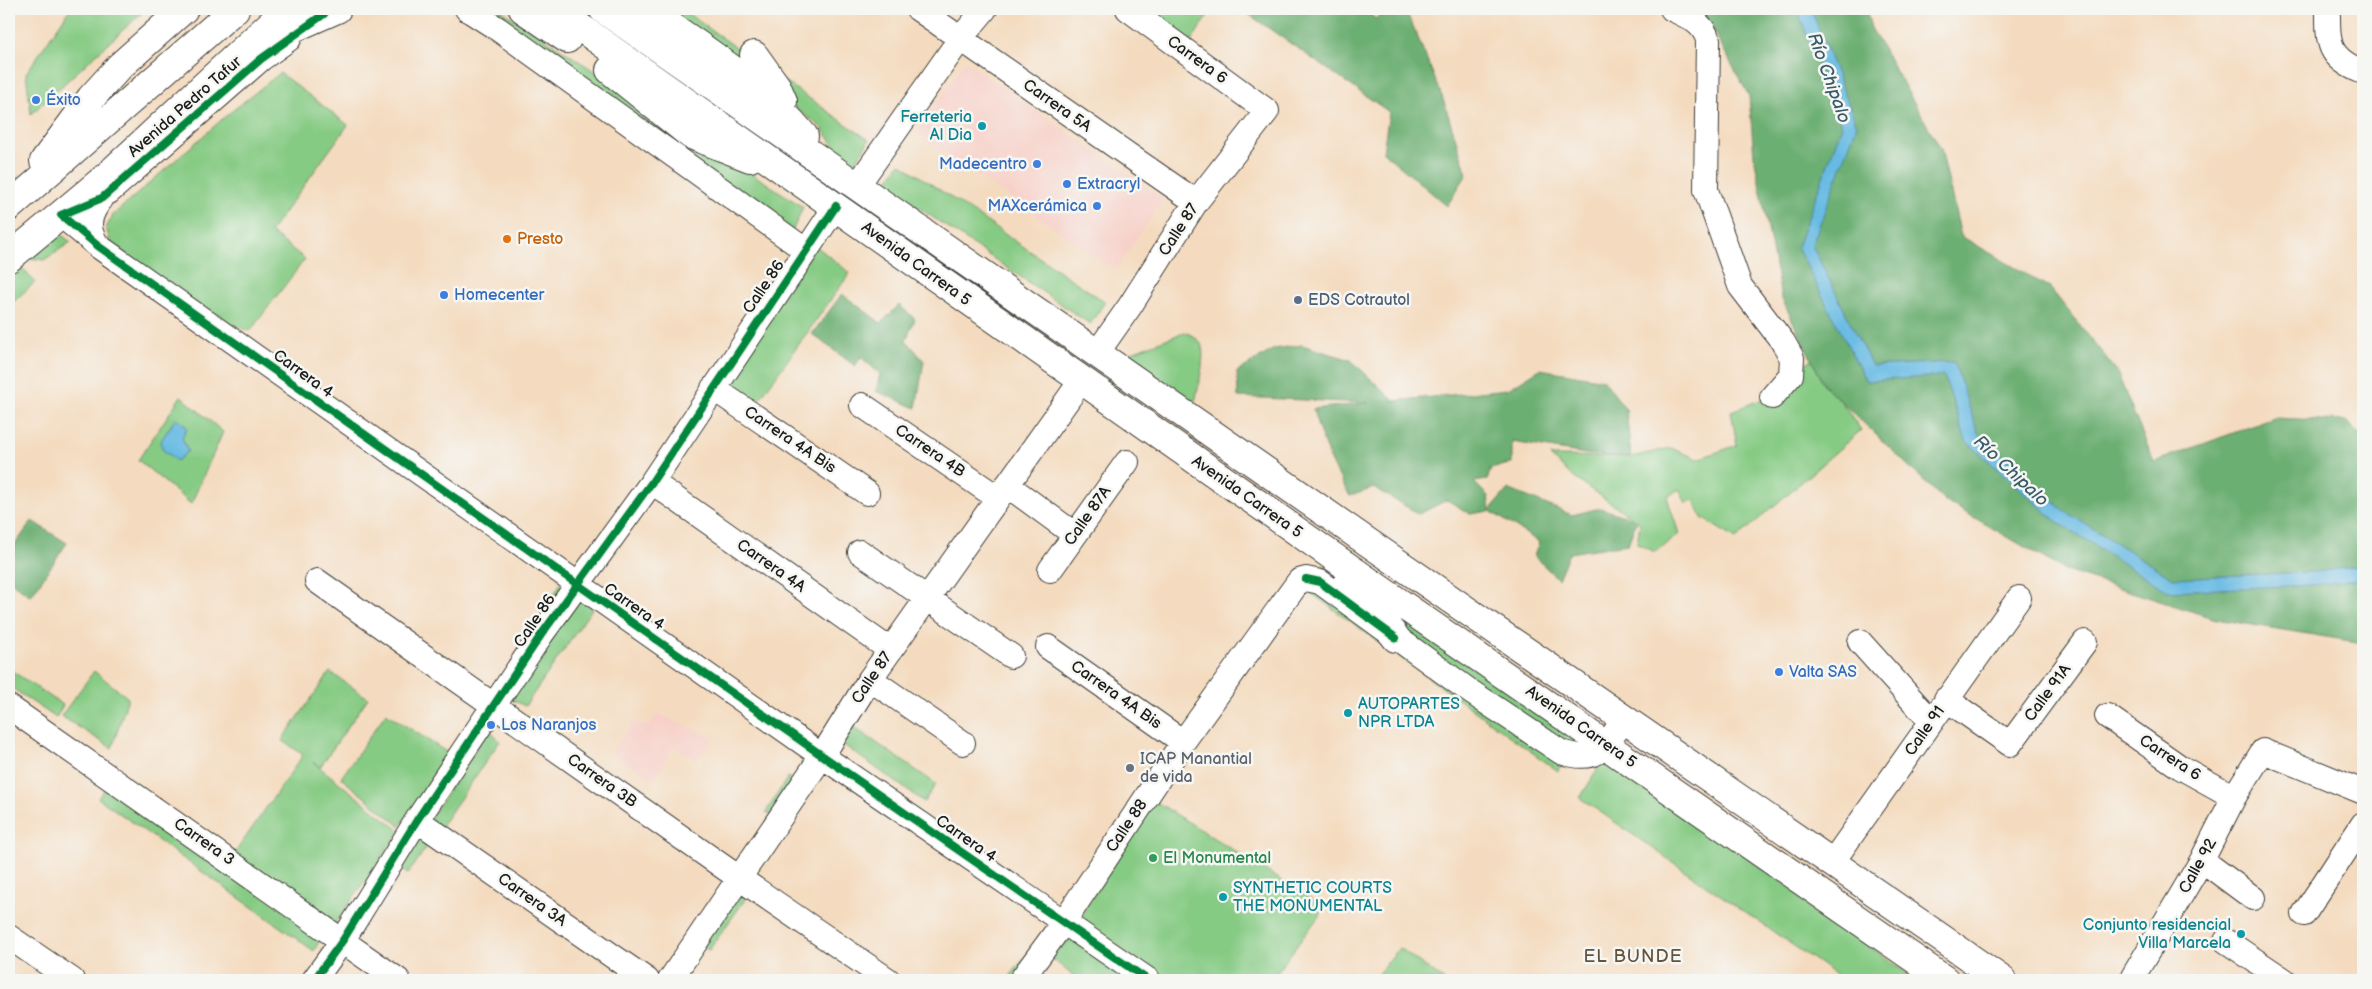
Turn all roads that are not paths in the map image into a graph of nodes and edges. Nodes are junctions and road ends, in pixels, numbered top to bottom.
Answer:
1 (184, 9) edge
2 (235, 9) edge
3 (287, 9) edge
4 (467, 9) edge
5 (523, 9) edge
6 (554, 9) edge
7 (603, 9) edge
8 (918, 9) edge
9 (985, 9) edge
10 (1128, 9) edge
11 (1672, 9) edge
12 (2328, 9) edge
13 (331, 11) edge
14 (640, 20) edge
15 (960, 39) junction
16 (754, 55) dead end
17 (2363, 72) edge
18 (218, 74) junction
19 (1267, 111) joint
20 (791, 120) junction
21 (820, 160) junction
22 (776, 164) junction
23 (857, 186) junction
24 (102, 198) junction
25 (12, 199) edge
26 (1196, 202) junction
27 (836, 206) junction
28 (60, 215) junction
29 (98, 246) junction
30 (805, 250) junction
31 (9, 258) edge
32 (1096, 353) junction
33 (1081, 380) junction
34 (713, 388) junction
35 (1772, 397) dead end
36 (862, 405) dead end
37 (1127, 462) dead end
38 (652, 482) junction
39 (1002, 491) junction
40 (867, 493) dead end
41 (1074, 534) junction
42 (860, 552) dead end
43 (1335, 558) junction
44 (1050, 570) dead end
45 (317, 580) dead end
46 (576, 584) junction
47 (927, 597) junction
48 (2019, 598) dead end
49 (1396, 638) junction
50 (1860, 642) dead end
51 (2085, 642) dead end
52 (1048, 647) dead end
53 (890, 650) junction
54 (1011, 656) dead end
55 (870, 679) junction
56 (1946, 699) junction
57 (496, 705) junction
58 (9, 706) edge
59 (2107, 716) dead end
60 (1623, 720) junction
61 (1931, 721) junction
62 (1183, 742) junction
63 (963, 743) dead end
64 (1606, 745) junction
65 (822, 756) junction
66 (2363, 792) edge
67 (2234, 797) junction
68 (417, 820) junction
69 (2363, 824) edge
70 (2202, 860) junction
71 (1831, 864) junction
72 (739, 878) junction
73 (2253, 898) dead end
74 (2304, 914) dead end
75 (1063, 923) junction
76 (9, 937) edge
77 (343, 940) junction
78 (2226, 941) dead end
79 (71, 980) edge
80 (314, 980) edge
81 (398, 980) edge
82 (647, 980) edge
83 (670, 980) edge
84 (888, 980) edge
85 (1021, 980) edge
86 (1148, 980) edge
87 (1945, 980) edge
88 (2002, 980) edge
89 (2131, 980) edge
90 (2284, 980) edge

1 - 25 main road
2 - 25 main road
3 - 18 main road, Avenida Pedro Tafur
4 - 30 street
5 - 22 main road
6 - 22 main road, Avenida Carrera 5
7 - 14 main road, Avenida Carrera 5
8 - 15 street, Carrera 5A
9 - 15 street
10 - 19 street, Carrera 6
11 - 35 street
12 - 17 street
13 - 18 main road
13 - 24 street, Avenida Pedro Tafur
14 - 20 main road, Avenida Carrera 5
14 - 21 main road, Avenida Carrera 5
15 - 23 street
15 - 26 street, Carrera 5A
16 - 20 main road
18 - 28 main road, Avenida Pedro Tafur
19 - 26 street, Calle 87
20 - 21 main road, Avenida Carrera 5
21 - 23 main road, Avenida Carrera 5
22 - 27 main road, Avenida Carrera 5
23 - 32 main road, Avenida Carrera 5
24 - 28 street, Avenida Pedro Tafur
24 - 29 street
26 - 32 street, Calle 87
27 - 30 street, Calle 86
27 - 33 main road, Avenida Carrera 5
28 - 29 street, Carrera 4
28 - 31 main road, Avenida Pedro Tafur
29 - 46 street, Carrera 4
30 - 34 street, Calle 86
32 - 60 main road, Avenida Carrera 5
33 - 39 street, Calle 87
33 - 43 main road, Avenida Carrera 5
34 - 38 street, Calle 86
34 - 40 street, Carrera 4A Bis
36 - 39 street, Carrera 4B
37 - 41 street, Calle 87A
38 - 46 street, Calle 86
38 - 53 street, Carrera 4A
39 - 41 street, Carrera 4B
39 - 47 street, Calle 87
41 - 44 street, Calle 87A
42 - 47 street
43 - 49 main road
43 - 64 main road, Avenida Carrera 5
45 - 57 street, Carrera 3B
46 - 57 street, Calle 86
46 - 65 street, Carrera 4
47 - 53 street, Calle 87
47 - 54 street
48 - 56 street, Calle 91
49 - 62 street, Calle 88
49 - 64 street
50 - 61 street
51 - 56 street, Calle 91A
52 - 62 street, Carrera 4A Bis
53 - 55 street, Calle 87
55 - 63 street
55 - 65 street, Calle 87
56 - 61 street, Calle 91
57 - 68 street, Calle 86
57 - 72 street, Carrera 3B
58 - 77 street, Carrera 3
59 - 67 street, Carrera 6
60 - 64 street
60 - 71 main road, Avenida Carrera 5
61 - 71 street, Calle 91
62 - 75 street, Calle 88
64 - 87 main road, Avenida Carrera 5
65 - 72 street, Calle 87
65 - 75 street, Carrera 4
66 - 67 street, Calle 92
67 - 70 street, Calle 92
68 - 77 street, Calle 86
68 - 82 street, Carrera 3A
69 - 74 street
70 - 73 street
70 - 89 street, Calle 92
71 - 88 main road, Avenida Carrera 5
72 - 83 street, Calle 87
72 - 84 street, Carrera 3B
75 - 85 street, Calle 88
75 - 86 street, Carrera 4
76 - 79 street
77 - 80 street, Calle 86
77 - 81 street, Carrera 3
78 - 90 street

